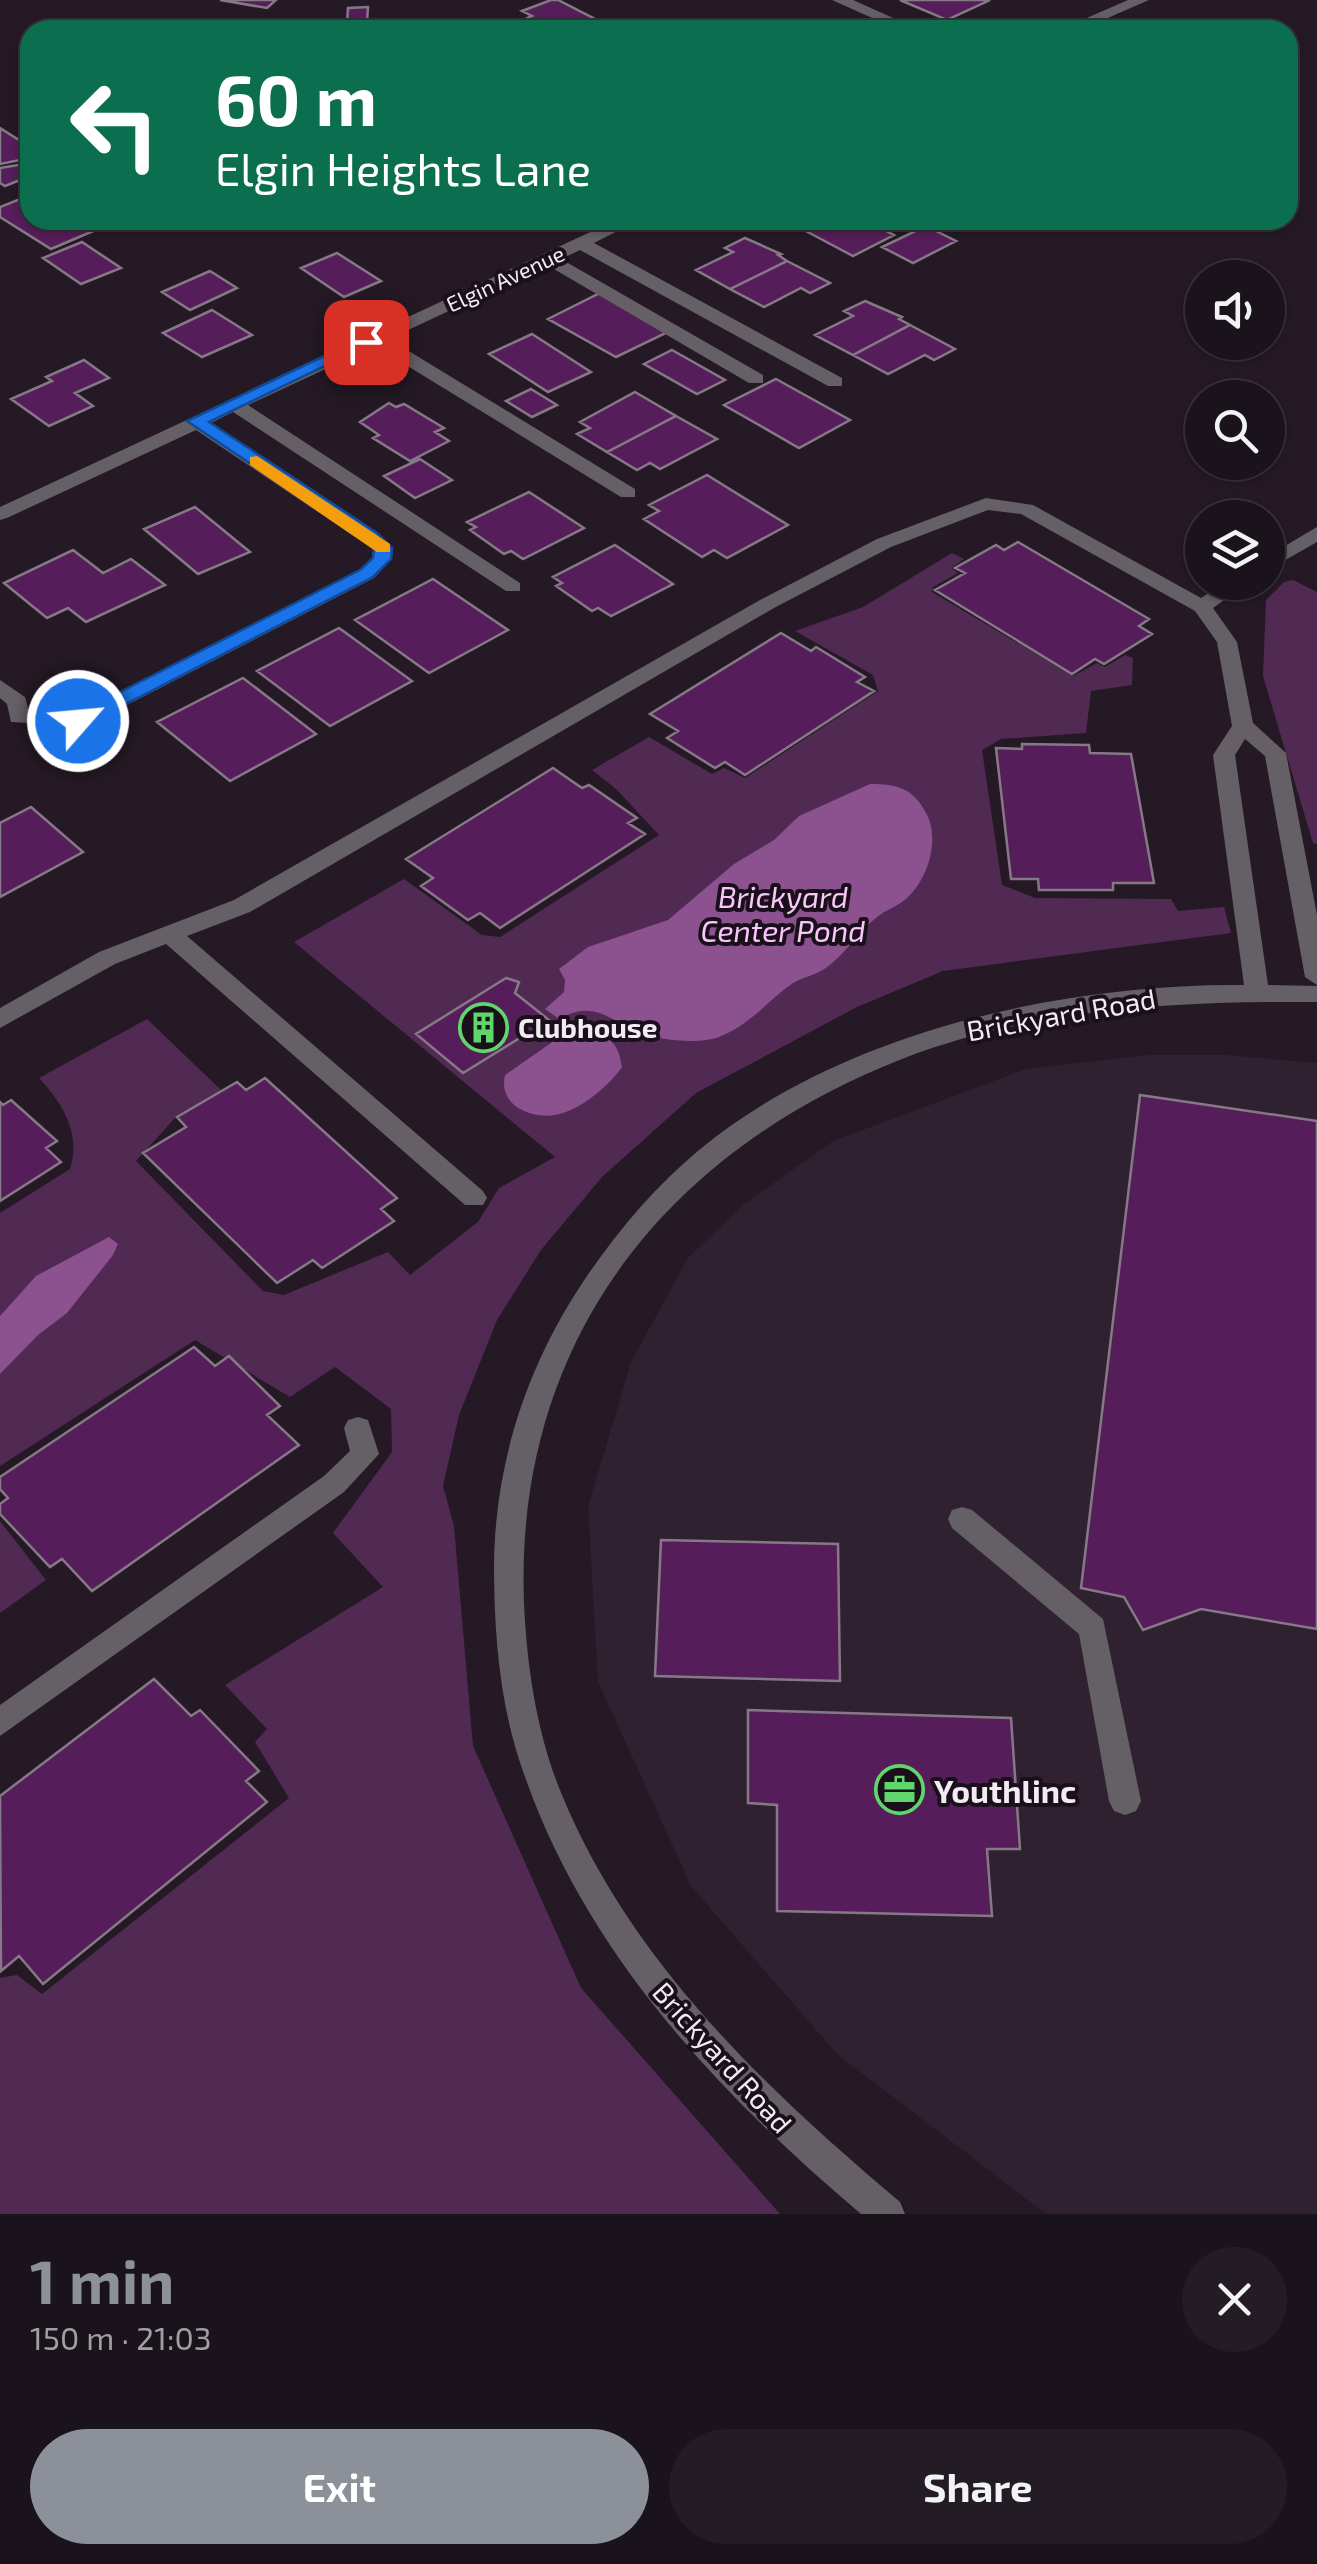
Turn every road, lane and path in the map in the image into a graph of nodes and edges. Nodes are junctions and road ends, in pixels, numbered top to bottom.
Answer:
1 (840, 0) edge
2 (1142, 0) edge
3 (888, 20) edge
4 (1091, 20) edge
5 (609, 230) edge
6 (581, 243) junction
7 (548, 258) junction
8 (375, 338) junction
9 (756, 379) dead end
10 (835, 382) dead end
11 (234, 404) junction
12 (196, 421) junction
13 (628, 493) dead end
14 (0, 514) edge
15 (1317, 533) edge
16 (1285, 553) edge
17 (513, 587) dead end
18 (1212, 600) edge
19 (1202, 606) junction
20 (0, 687) edge
21 (19, 717) junction
22 (1243, 726) junction
23 (2, 733) edge
24 (1308, 866) edge
25 (169, 934) junction
26 (1317, 976) edge
27 (1257, 990) junction
28 (1317, 994) edge
29 (0, 1019) edge
30 (474, 1198) dead end
31 (358, 1428) dead end
32 (962, 1520) dead end
33 (0, 1722) edge
34 (1125, 1801) dead end
35 (888, 2214) edge

1 - 3 street
2 - 4 street
5 - 6 street, Elgin Avenue
6 - 7 street, Elgin Avenue
6 - 10 street
7 - 8 street, Elgin Avenue
7 - 9 street
8 - 11 street, Elgin Avenue
8 - 13 street
11 - 12 street, Elgin Avenue
11 - 17 street
12 - 14 street, Elgin Avenue
12 - 21 street
15 - 16 street
18 - 19 street
19 - 22 street
19 - 25 street
20 - 21 street
21 - 23 street
22 - 24 street
22 - 27 street
24 - 26 street
25 - 29 street
25 - 30 street
27 - 28 street, Brickyard Road
27 - 35 street, Brickyard Road
31 - 33 street
32 - 34 street

